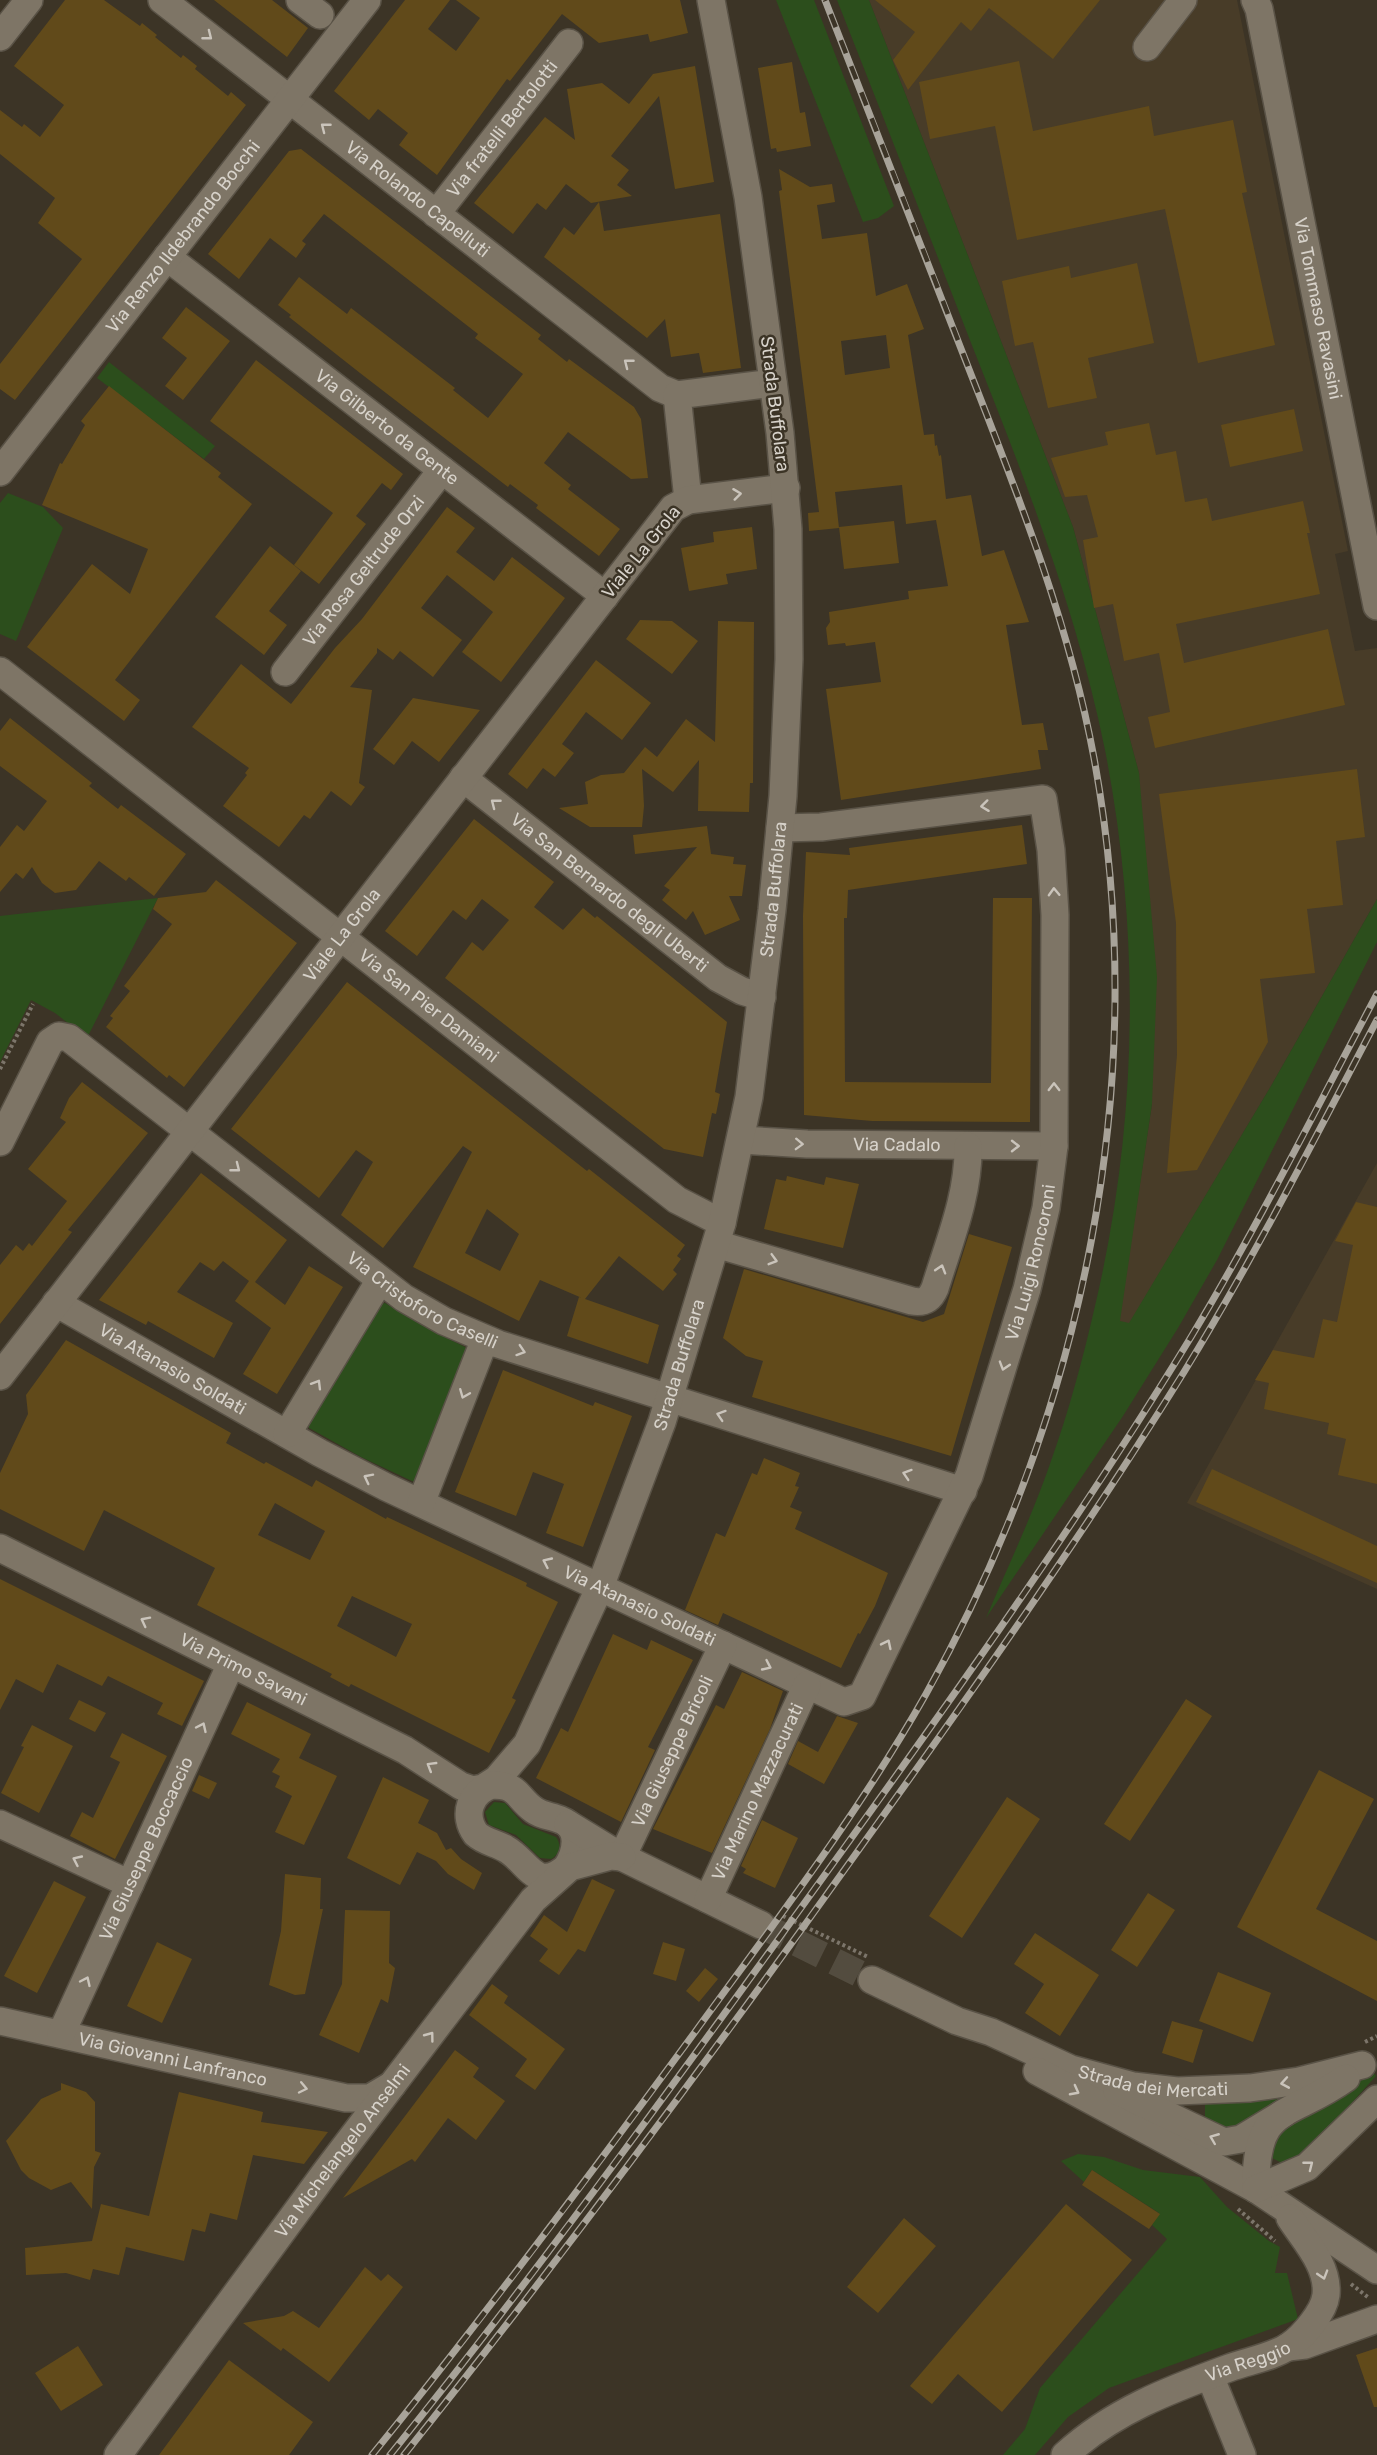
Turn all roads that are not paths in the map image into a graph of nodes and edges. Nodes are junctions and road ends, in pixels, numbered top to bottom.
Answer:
1 (29, 0) edge
2 (162, 0) edge
3 (367, 0) edge
4 (711, 0) edge
5 (1183, 0) edge
6 (1258, 3) edge
7 (0, 37) edge
8 (569, 43) dead end
9 (1147, 46) dead end
10 (289, 99) junction
11 (436, 214) junction
12 (167, 257) junction
13 (773, 383) junction
14 (676, 395) junction
15 (442, 470) junction
16 (0, 472) edge
17 (786, 488) junction
18 (688, 500) junction
19 (605, 596) junction
20 (1377, 606) edge
21 (0, 671) edge
22 (285, 672) dead end
23 (464, 778) junction
24 (780, 828) junction
25 (341, 936) junction
26 (762, 997) junction
27 (189, 1132) junction
28 (741, 1140) junction
29 (0, 1142) edge
30 (968, 1146) junction
31 (1054, 1146) junction
32 (719, 1234) junction
33 (380, 1280) junction
34 (56, 1304) junction
35 (485, 1339) junction
36 (0, 1376) edge
37 (670, 1398) junction
38 (287, 1434) junction
39 (963, 1491) junction
40 (421, 1503) junction
41 (0, 1548) edge
42 (600, 1587) junction
43 (723, 1645) junction
44 (231, 1664) junction
45 (807, 1684) junction
46 (862, 1696) joint
47 (527, 1744) junction
48 (483, 1788) junction
49 (526, 1802) junction
50 (0, 1824) edge
51 (568, 1824) junction
52 (622, 1857) junction
53 (521, 1862) junction
54 (561, 1872) junction
55 (130, 1884) junction
56 (708, 1899) junction
57 (496, 1915) dead end
58 (770, 1920) tunnel mouth
59 (873, 1969) tunnel mouth
60 (952, 2019) junction
61 (0, 2021) edge
62 (61, 2034) junction
63 (1367, 2055) edge
64 (1083, 2073) junction
65 (396, 2081) junction
66 (346, 2098) junction
67 (1377, 2099) edge
68 (1284, 2113) junction
69 (356, 2132) junction
70 (1256, 2190) junction
71 (1282, 2207) junction
72 (1377, 2270) edge
73 (1377, 2319) edge
74 (1287, 2347) junction
75 (1210, 2376) junction
76 (124, 2446) edge
77 (103, 2455) edge
78 (1065, 2455) edge
79 (1242, 2455) edge

1 - 7 street
2 -> 10 street, Via Rolando Capelluti
3 - 10 street, Via Renzo Ildebrando Bocchi
4 - 13 street, Strada Buffolara
5 - 9 street
6 - 20 street, Via Tommaso Ravasini
8 - 11 street, Via fratelli Bertolotti
11 -> 10 street, Via Rolando Capelluti
10 - 12 street, Via Renzo Ildebrando Bocchi
14 -> 11 street, Via Rolando Capelluti
12 - 15 street, Via Gilberto da Gente
12 - 16 street, Via Renzo Ildebrando Bocchi
13 - 14 street
13 - 17 street, Strada Buffolara
14 - 18 street
15 - 19 street, Via Gilberto da Gente
15 - 22 street, Via Rosa Geltrude Orzi
18 -> 17 street
17 - 24 street, Strada Buffolara
18 - 19 street, Viale La Grola
19 - 23 street, Viale La Grola
21 - 25 street, Via San Pier Damiani
23 - 25 street, Viale La Grola
26 -> 23 street, Via San Bernardo degli Uberti
24 - 26 street, Strada Buffolara
31 -> 24 street, Via Luigi Roncoroni
25 - 27 street, Viale La Grola
25 - 32 street, Via San Pier Damiani
26 - 28 street, Strada Buffolara
27 - 29 street, Via Cristoforo Caselli
27 -> 33 street, Via Cristoforo Caselli
27 - 34 street, Viale La Grola
28 -> 30 street, Via Cadalo
28 - 32 street, Strada Buffolara
30 -> 31 street, Via Cadalo
32 -> 30 street, Via San Pier Damiani
31 -> 39 street, Via Luigi Roncoroni
32 - 37 street, Strada Buffolara
33 - 35 street, Via Cristoforo Caselli
38 -> 33 street
34 - 36 street, Viale La Grola
34 - 38 street, Via Atanasio Soldati
35 -> 37 street, Via Cristoforo Caselli
35 -> 40 street
39 -> 37 street, Via Cristoforo Caselli
37 - 42 street, Strada Buffolara
40 -> 38 street, Via Atanasio Soldati
46 -> 39 street, Via Luigi Roncoroni
42 -> 40 street, Via Atanasio Soldati
44 -> 41 street, Via Primo Savani
42 - 43 street, Via Atanasio Soldati
42 - 47 street, Strada Buffolara
43 -> 45 street, Via Atanasio Soldati
43 - 52 street, Via Giuseppe Bricoli
48 -> 44 street, Via Primo Savani
55 -> 44 street, Via Giuseppe Boccaccio
45 - 46 street, Via Atanasio Soldati
45 - 56 street, Via Marino Mazzacurati
47 - 48 street, Strada Buffolara
47 - 49 street, Strada Buffolara
48 - 49 street, Via Primo Savani
48 - 53 street
49 - 51 street, Via Primo Savani
55 -> 50 street
51 - 52 street, Via Primo Savani
51 - 54 street
52 - 54 street
52 - 56 street, Via Primo Savani
53 - 54 street
53 - 57 street
65 -> 54 street, Via Michelangelo Anselmi
62 -> 55 street, Via Giuseppe Boccaccio
56 - 58 street, Via Primo Savani
59 - 60 street, Strada dei Mercati
60 - 64 street, Strada dei Mercati
60 -> 70 street, Strada dei Mercati
61 - 62 street, Via Giovanni Lanfranco
62 -> 66 street, Via Giovanni Lanfranco
63 -> 64 street, Strada dei Mercati
63 - 68 street
68 -> 64 street
65 - 66 street, Via Giovanni Lanfranco
65 - 69 street, Via Michelangelo Anselmi
66 - 69 street
70 -> 67 street
68 - 70 street
69 - 76 street, Via Michelangelo Anselmi
70 - 71 street, Strada dei Mercati
71 - 72 street, Strada dei Mercati
71 -> 74 street, Via Reggio
73 - 74 street
74 - 75 street, Via Reggio
75 - 78 street, Via Reggio
75 - 79 street
76 - 77 street, Via Michelangelo Anselmi

